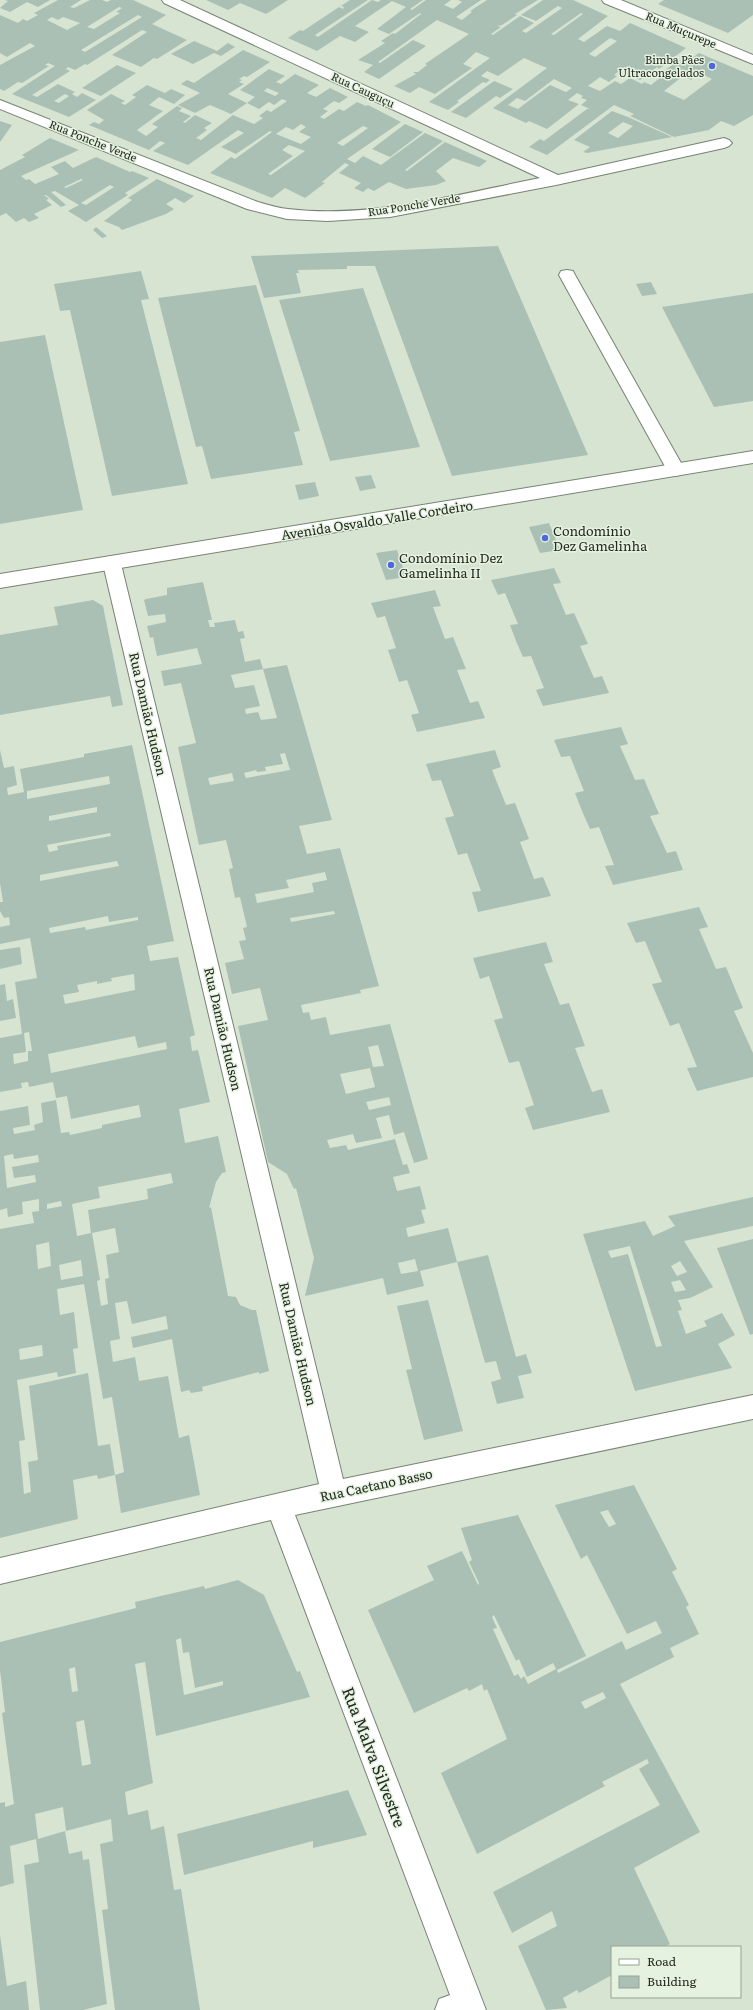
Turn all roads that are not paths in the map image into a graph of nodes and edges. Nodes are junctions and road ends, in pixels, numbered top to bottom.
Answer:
1 (169, 0) edge
2 (609, 0) edge
3 (753, 60) edge
4 (0, 104) edge
5 (724, 143) dead end
6 (556, 180) junction
7 (567, 275) dead end
8 (753, 458) edge
9 (676, 470) junction
10 (112, 564) junction
11 (0, 581) edge
12 (753, 1407) edge
13 (334, 1494) junction
14 (278, 1504) junction
15 (0, 1571) edge
16 (463, 2008) edge

1 - 6 street, Rua Cauguçu
2 - 3 street, Rua Muçurepe
4 - 6 street, Rua Ponche Verde
5 - 6 street, Rua Ponche Verde
7 - 9 street
8 - 9 street, Avenida Osvaldo Valle Cordeiro
9 - 10 street, Avenida Osvaldo Valle Cordeiro
10 - 11 street, Avenida Osvaldo Valle Cordeiro
10 - 13 street, Rua Damião Hudson
12 - 13 street, Rua Caetano Basso
13 - 14 street, Rua Caetano Basso
14 - 15 street, Rua Caetano Basso
14 - 16 street, Rua Malva Silvestre

